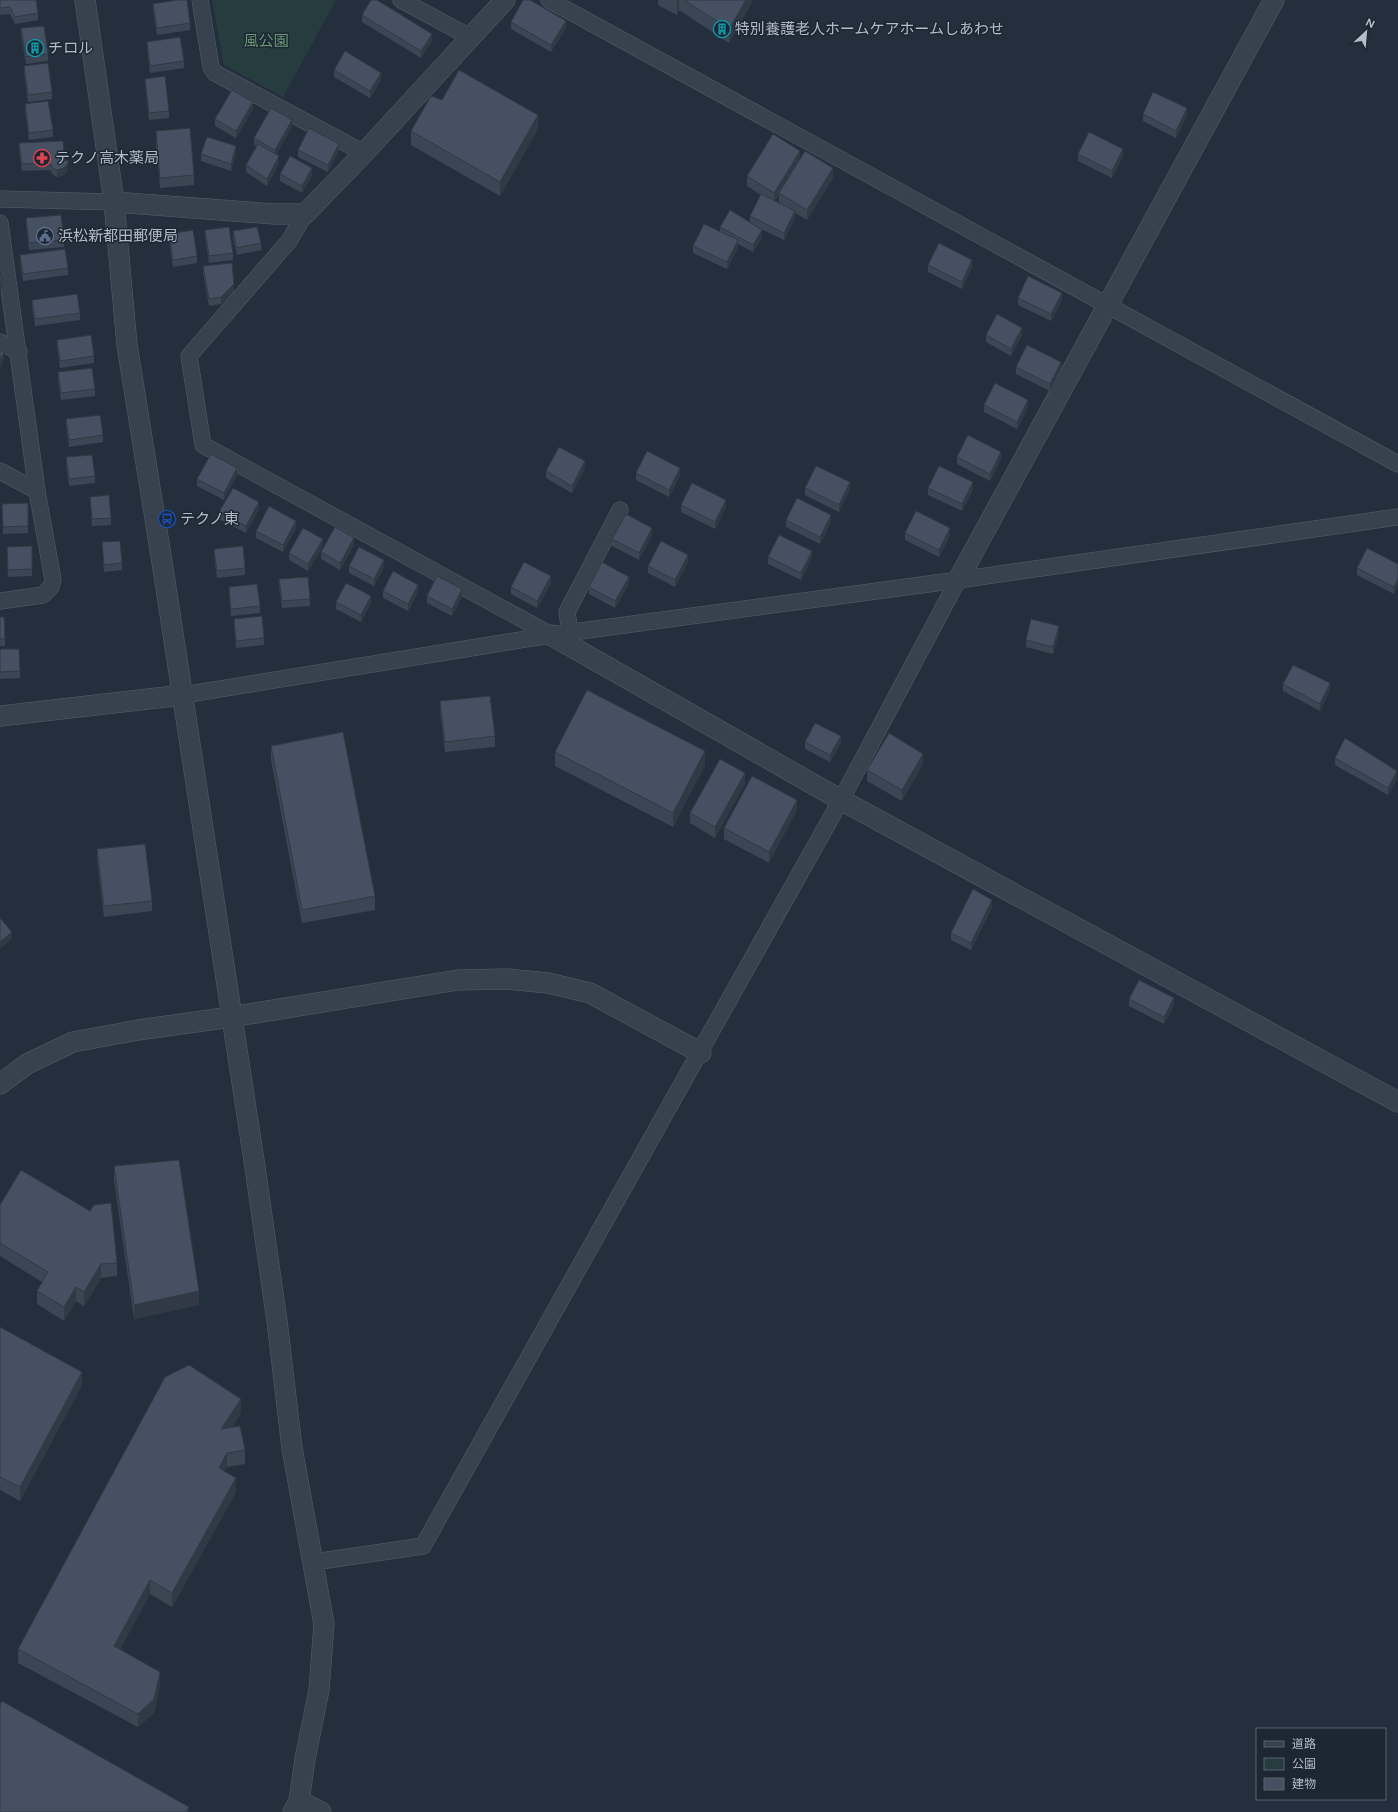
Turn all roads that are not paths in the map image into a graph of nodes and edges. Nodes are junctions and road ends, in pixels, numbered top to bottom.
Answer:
1 (85, 0) edge
2 (200, 0) edge
3 (401, 0) edge
4 (505, 0) edge
5 (549, 0) edge
6 (1274, 0) edge
7 (470, 37) junction
8 (364, 153) junction
9 (0, 199) edge
10 (114, 202) junction
11 (305, 214) junction
12 (0, 223) edge
13 (1107, 305) junction
14 (0, 342) edge
15 (19, 352) junction
16 (1398, 464) edge
17 (0, 471) edge
18 (37, 491) junction
19 (620, 510) dead end
20 (1398, 518) edge
21 (958, 580) junction
22 (0, 601) edge
23 (570, 632) junction
24 (550, 635) junction
25 (183, 695) junction
26 (0, 716) edge
27 (841, 800) junction
28 (231, 1017) junction
29 (701, 1053) junction
30 (0, 1084) edge
31 (1398, 1102) edge
32 (314, 1562) junction
33 (296, 1806) edge
34 (321, 1812) edge

1 - 10 street
2 - 8 street
3 - 7 street
4 - 7 street
5 - 13 street
6 - 13 street
7 - 8 street
8 - 11 street
9 - 10 street
10 - 11 street
10 - 25 street
11 - 24 street
12 - 15 street
13 - 16 street
13 - 21 street
14 - 15 street
15 - 18 street
17 - 18 street
18 - 22 street
19 - 23 street
20 - 21 street
21 - 23 street
21 - 27 street
23 - 24 street
24 - 25 street
24 - 27 street
25 - 26 street
25 - 28 street
27 - 29 street
27 - 31 street
28 - 29 street
28 - 30 street
28 - 32 street
29 - 32 street
32 - 33 street
33 - 34 street

